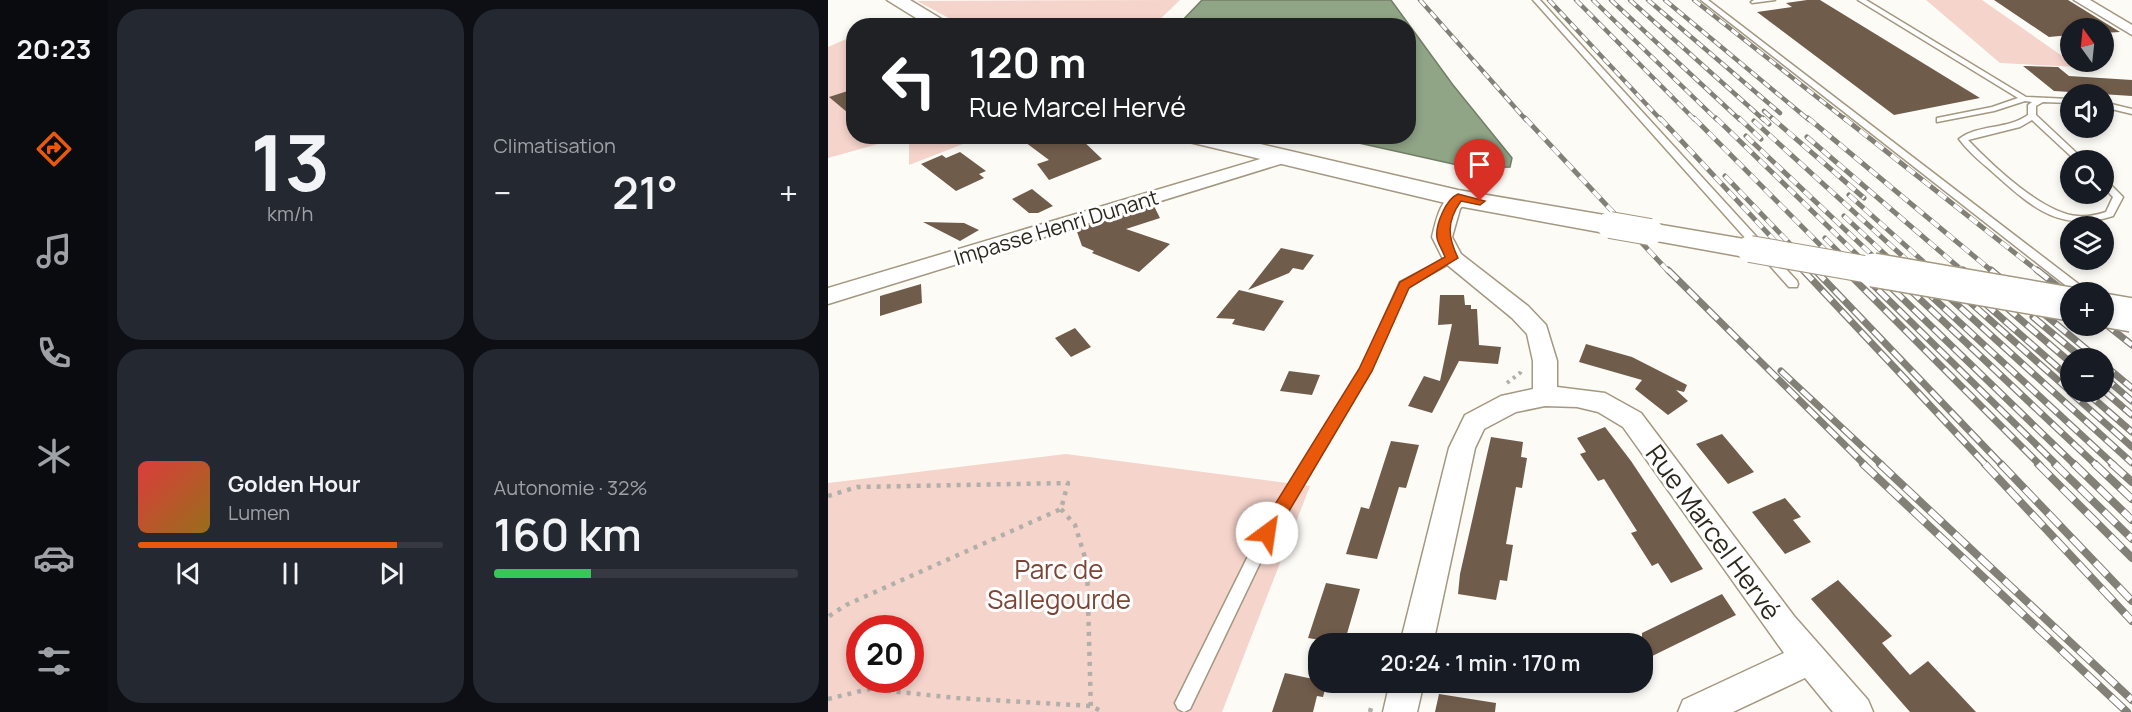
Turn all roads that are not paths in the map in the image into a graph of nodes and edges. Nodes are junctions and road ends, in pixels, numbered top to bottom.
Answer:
1 (896, 0) edge
2 (1536, 0) edge
3 (1704, 0) edge
4 (1772, 0) edge
5 (1861, 0) edge
6 (2081, 0) edge
7 (1754, 2) dead end
8 (929, 18) edge
9 (2132, 31) edge
10 (2024, 99) junction
11 (2043, 99) junction
12 (2060, 100) edge
13 (2114, 107) edge
14 (2132, 112) edge
15 (2032, 116) junction
16 (1940, 120) dead end
17 (1228, 144) edge
18 (2069, 150) edge
19 (1284, 157) junction
20 (2114, 193) edge
21 (1458, 198) junction
22 (1452, 258) junction
23 (2068, 282) edge
24 (1793, 284) dead end
25 (828, 296) edge
26 (2060, 302) edge
27 (1545, 396) junction
28 (1419, 633) edge
29 (1811, 658) junction
30 (1404, 693) edge
31 (1184, 703) dead end
32 (1400, 712) edge
33 (1695, 712) edge
34 (1856, 712) edge

1 - 8 street
2 - 24 lane
3 - 23 lane
4 - 7 lane
5 - 10 lane
6 - 9 street
10 - 11 lane
10 - 16 lane
11 - 12 lane
11 - 15 lane
13 - 14 lane
15 - 18 lane
15 - 20 lane
17 - 19 street
19 - 21 street
19 - 25 street, Impasse Henri Dunant
21 - 22 street
21 - 26 street, bridge
22 - 27 street
22 - 31 lane
27 - 28 street, Rue Marcel Hervé
27 - 29 street, Rue Marcel Hervé
29 - 33 street
29 - 34 street, Rue Marcel Hervé
30 - 32 street

